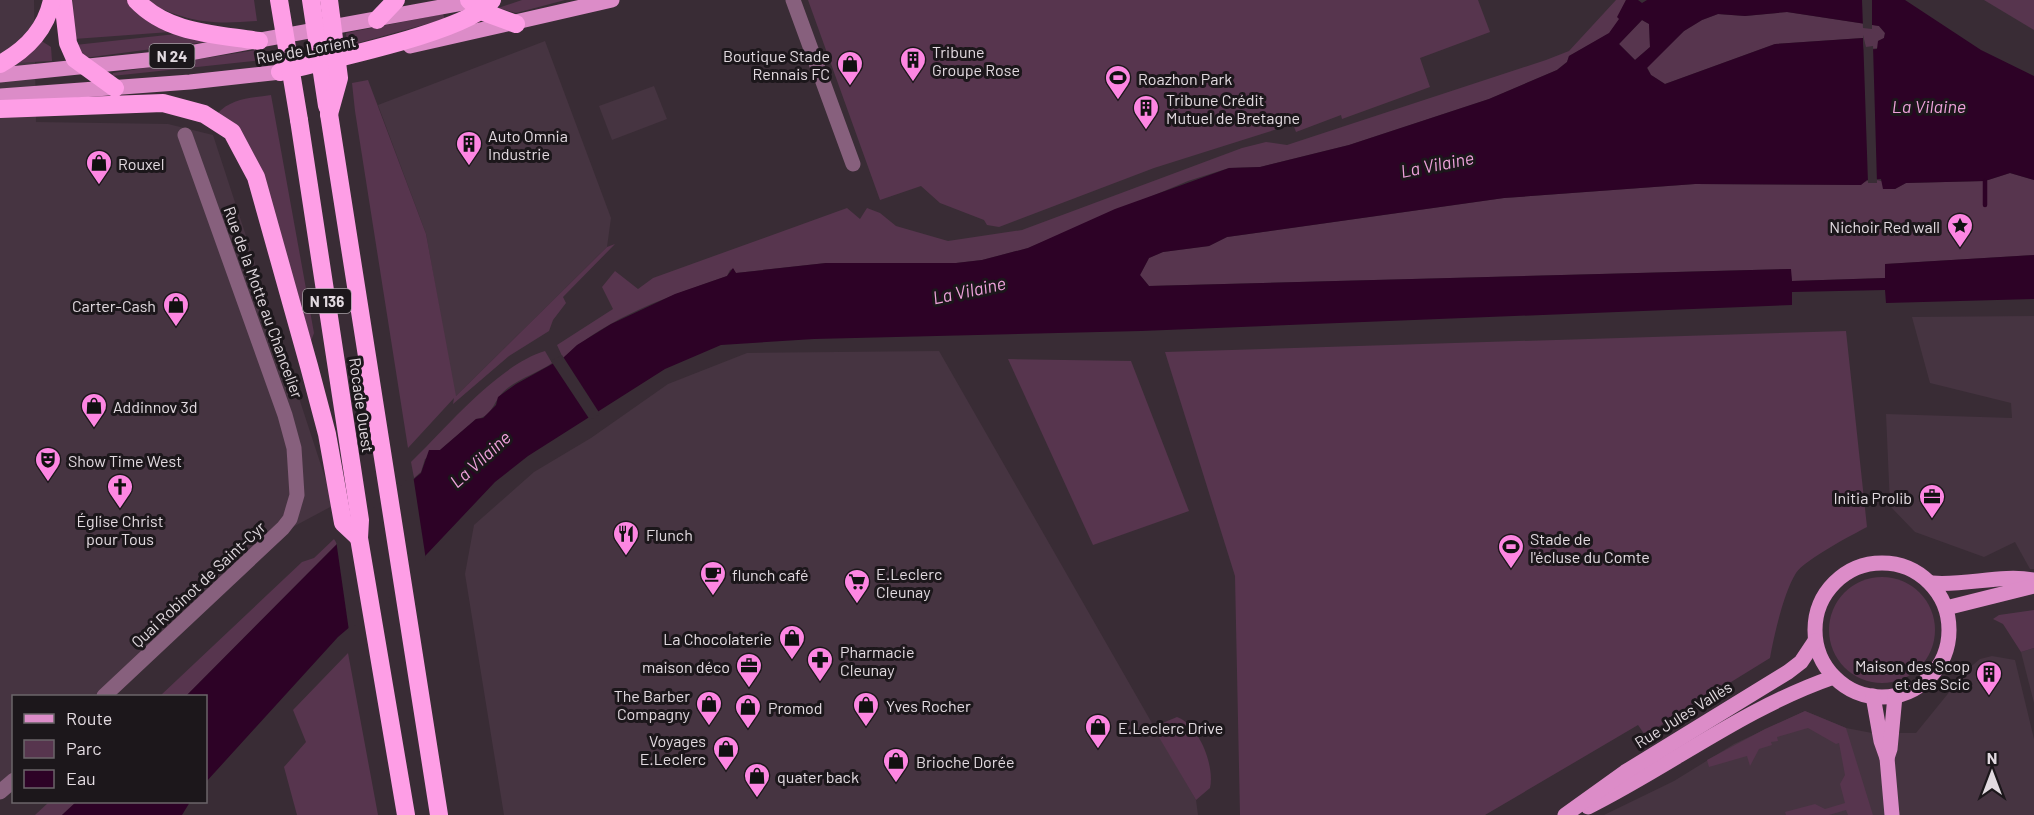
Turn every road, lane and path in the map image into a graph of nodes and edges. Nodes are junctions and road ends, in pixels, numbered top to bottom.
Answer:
1 (52, 0) edge
2 (63, 0) edge
3 (136, 0) edge
4 (279, 0) edge
5 (311, 0) edge
6 (329, 0) edge
7 (396, 0) edge
8 (612, 0) edge
9 (793, 0) edge
10 (478, 3) edge
11 (377, 20) junction
12 (516, 24) junction
13 (259, 41) junction
14 (0, 64) edge
15 (85, 68) junction
16 (280, 72) junction
17 (0, 75) edge
18 (115, 88) junction
19 (0, 96) edge
20 (0, 109) edge
21 (329, 114) junction
22 (184, 135) dead end
23 (853, 164) dead end
24 (298, 485) joint
25 (358, 538) junction
26 (2034, 580) edge
27 (1932, 583) junction
28 (2034, 586) edge
29 (1946, 608) junction
30 (1815, 641) junction
31 (1834, 677) junction
32 (105, 695) edge
33 (1873, 696) junction
34 (1895, 696) junction
35 (1887, 758) junction
36 (12, 782) edge
37 (0, 792) edge
38 (406, 815) edge
39 (439, 815) edge
40 (1565, 815) edge
41 (1572, 815) edge
42 (1892, 815) edge

1 - 14 highway
2 - 15 highway
3 - 13 highway
4 - 25 highway, Rocade Ouest / N 136, bridge
5 - 21 highway, Rocade Ouest / N 136, bridge
6 - 21 highway, bridge
7 - 11 highway
8 - 12 main road, Rue de Lorient
9 - 23 street
10 - 11 main road, Rue de Lorient
10 - 12 highway
10 - 16 highway
11 - 13 main road, Rue de Lorient / N 24
12 - 16 main road, Rue de Lorient
13 - 15 main road, Rue de Lorient / N 24
15 - 17 main road, Rue de Lorient / N 24
15 - 18 highway
16 - 18 main road, Rue de Lorient / N 24
18 - 19 main road, Rue de Lorient / N 24
20 - 25 highway
21 - 39 highway, Rocade Ouest / N 136
22 - 24 street, Rue de la Motte au Chancelier
24 - 32 street, Quai Robinot de Saint-Cyr
25 - 38 highway, Rocade Ouest / N 136
26 - 27 main road
27 - 29 main road
27 - 30 main road
28 - 29 main road
29 - 34 main road
30 - 31 main road
30 - 40 main road, Rue Jules Vallès
31 - 33 main road
31 - 41 main road, Rue Jules Vallès
33 - 34 main road
33 - 35 main road
34 - 35 main road
35 - 42 main road
36 - 37 street

